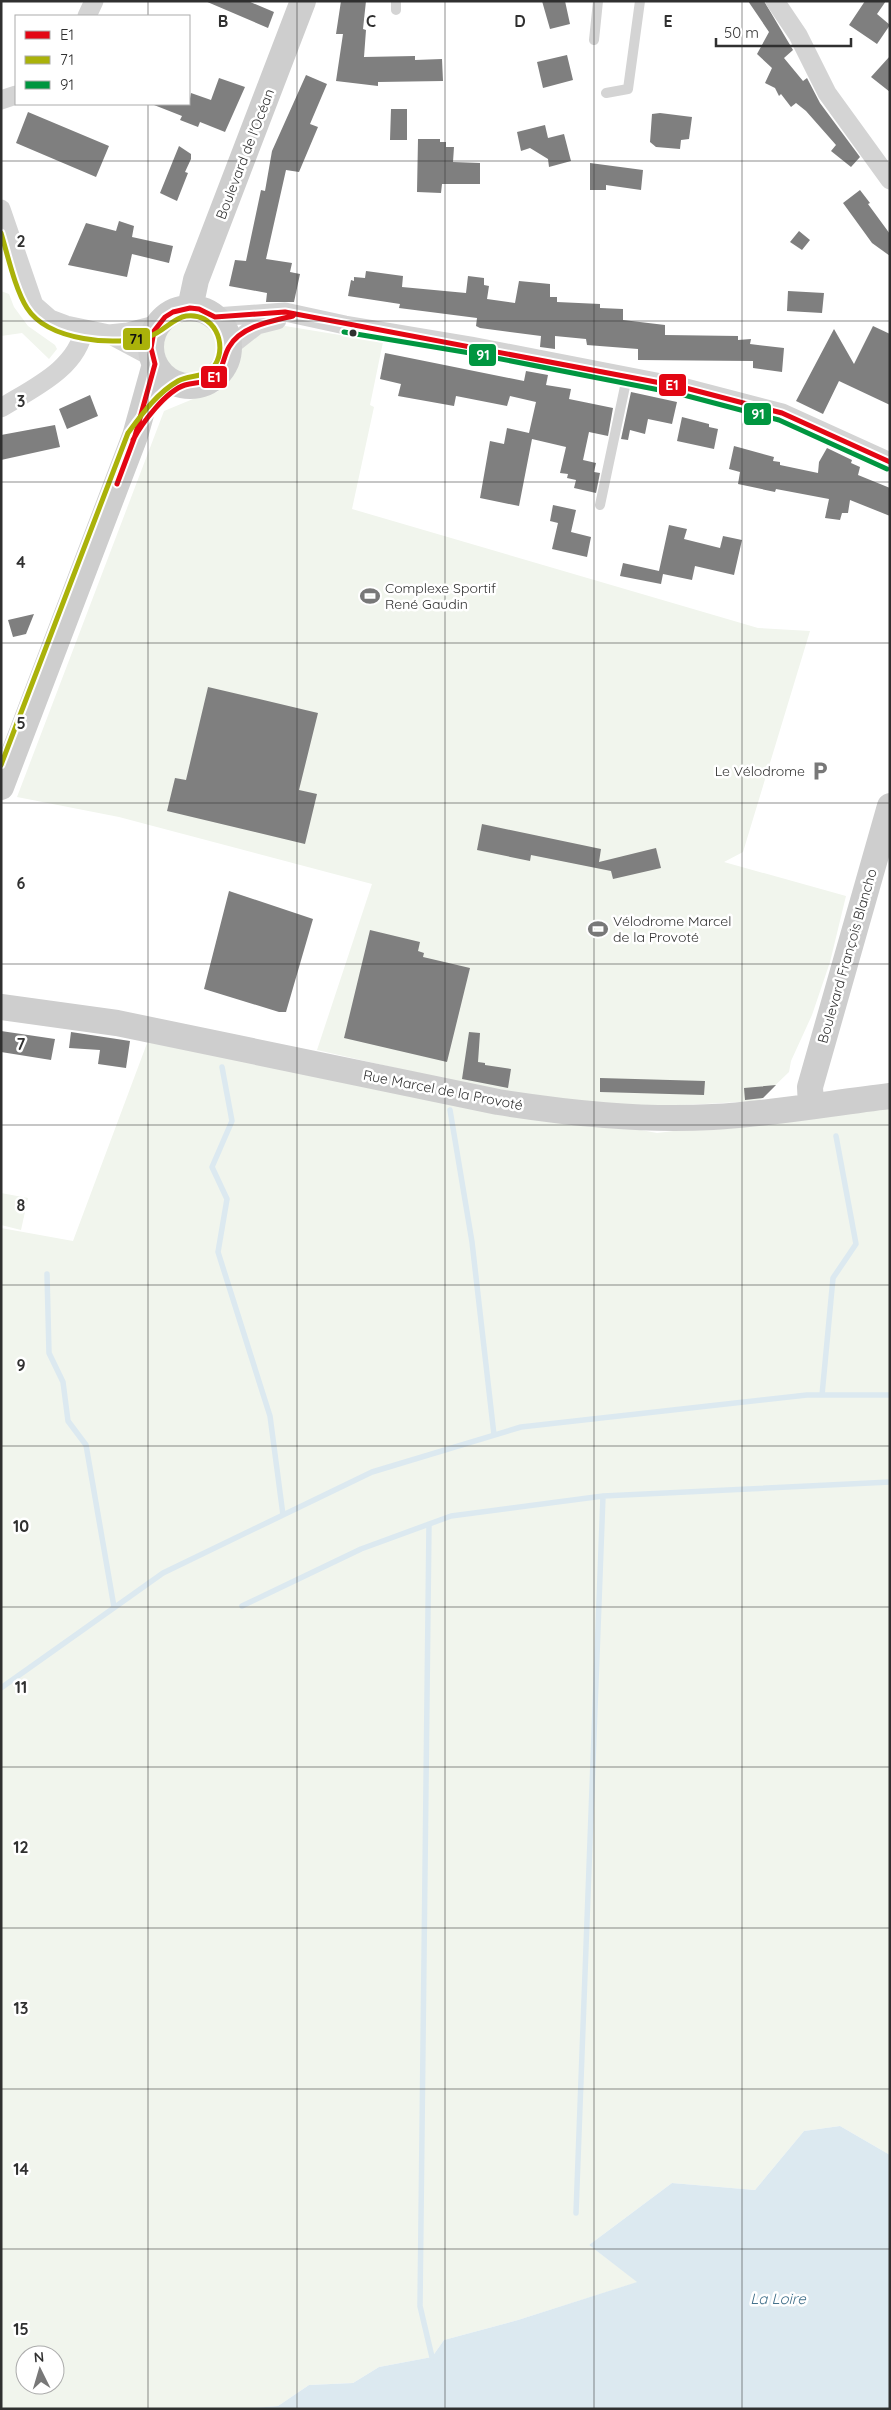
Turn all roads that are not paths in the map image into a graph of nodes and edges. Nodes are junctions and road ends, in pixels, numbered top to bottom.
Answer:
1 (94, 1) edge
2 (303, 1) edge
3 (598, 1) edge
4 (640, 1) edge
5 (776, 1) edge
6 (87, 15) edge
7 (594, 40) dead end
8 (606, 94) dead end
9 (15, 95) edge
10 (1, 100) edge
11 (890, 180) edge
12 (1, 209) edge
13 (190, 308) junction
14 (295, 316) junction
15 (215, 317) junction
16 (159, 324) junction
17 (84, 329) junction
18 (109, 334) junction
19 (229, 347) junction
20 (154, 360) junction
21 (627, 377) junction
22 (184, 385) junction
23 (1, 408) edge
24 (135, 436) junction
25 (890, 462) edge
26 (600, 505) dead end
27 (1, 787) edge
28 (890, 806) edge
29 (1, 1007) edge
30 (890, 1096) edge
31 (811, 1106) junction

1 - 6 street
2 - 13 main road, Boulevard de l'Océan
3 - 7 lane
4 - 8 lane
5 - 11 street
9 - 10 street
12 - 17 street
13 - 15 main road
13 - 16 main road
14 - 15 street
14 - 19 street
14 - 21 street
15 - 19 main road
16 - 18 street
16 - 20 main road
17 - 18 street
17 - 23 street
18 - 20 street
19 - 22 main road
20 - 22 main road
20 - 24 main road
21 - 25 street
21 - 26 lane
22 - 24 main road
24 - 27 main road
28 - 31 main road, Boulevard François Blancho
29 - 31 main road, Rue Marcel de la Provoté
30 - 31 main road, Rue Marcel de la Provoté

